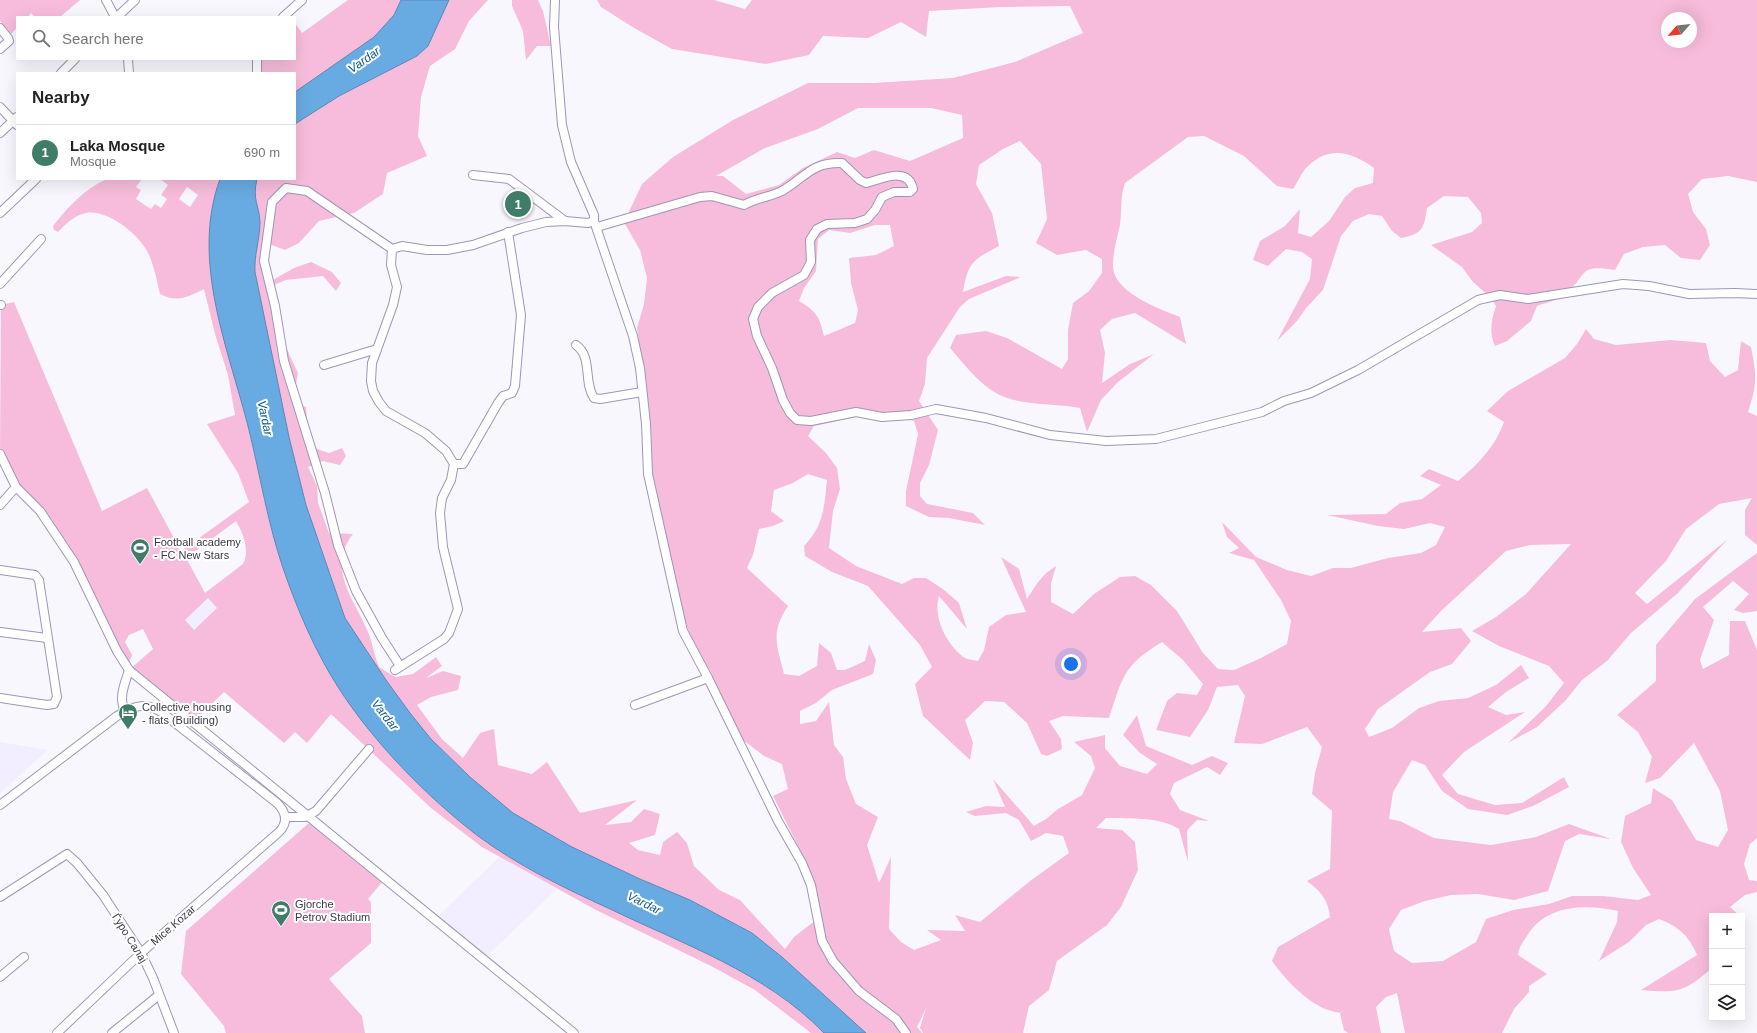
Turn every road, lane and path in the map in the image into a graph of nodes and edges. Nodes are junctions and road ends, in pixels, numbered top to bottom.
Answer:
1 (106, 0) edge
2 (135, 0) edge
3 (302, 0) edge
4 (555, 0) edge
5 (115, 16) edge
6 (117, 16) edge
7 (284, 16) edge
8 (0, 28) edge
9 (0, 49) edge
10 (74, 60) edge
11 (128, 60) edge
12 (257, 60) edge
13 (62, 72) edge
14 (129, 72) edge
15 (257, 72) edge
16 (0, 107) edge
17 (16, 121) edge
18 (0, 133) edge
19 (473, 175) dead end
20 (35, 180) edge
21 (0, 213) edge
22 (566, 221) junction
23 (595, 224) junction
24 (508, 232) junction
25 (41, 239) dead end
26 (392, 249) junction
27 (0, 284) edge
28 (1757, 294) edge
29 (576, 345) dead end
30 (377, 348) junction
31 (324, 365) dead end
32 (642, 392) junction
33 (0, 454) edge
34 (454, 464) junction
35 (16, 487) junction
36 (0, 505) edge
37 (0, 570) edge
38 (0, 632) edge
39 (48, 638) junction
40 (129, 670) junction
41 (708, 678) junction
42 (0, 698) edge
43 (635, 705) dead end
44 (125, 711) junction
45 (370, 748) dead end
46 (0, 805) edge
47 (309, 816) junction
48 (286, 817) junction
49 (0, 897) edge
50 (141, 953) junction
51 (24, 957) dead end
52 (0, 977) edge
53 (159, 995) junction
54 (57, 1033) edge
55 (112, 1033) edge
56 (174, 1033) edge
57 (574, 1033) edge
58 (906, 1033) edge

1 - 5 street
2 - 6 street
3 - 7 street
4 - 23 street
8 - 9 street
10 - 13 street
11 - 14 street
12 - 15 street
16 - 17 street
17 - 18 street
19 - 22 street
20 - 21 street
22 - 23 street
22 - 24 street
23 - 28 street
23 - 32 street
24 - 26 street
24 - 34 street
25 - 27 street
26 - 30 street
26 - 34 street
29 - 32 street
30 - 31 street
30 - 34 street
32 - 41 street
33 - 35 street
35 - 36 street
35 - 40 street
37 - 39 street
38 - 39 street
39 - 42 street
40 - 44 street
40 - 47 street
41 - 43 street
41 - 58 street
44 - 46 street
44 - 48 street
45 - 47 street
47 - 48 street
47 - 57 street
48 - 50 street, Mice Kozar
49 - 50 street, Ѓуро Салај
50 - 53 street, Ѓуро Салај
50 - 54 street, Mice Kozar
51 - 52 street
53 - 55 street
53 - 56 street, Ѓуро Салај

